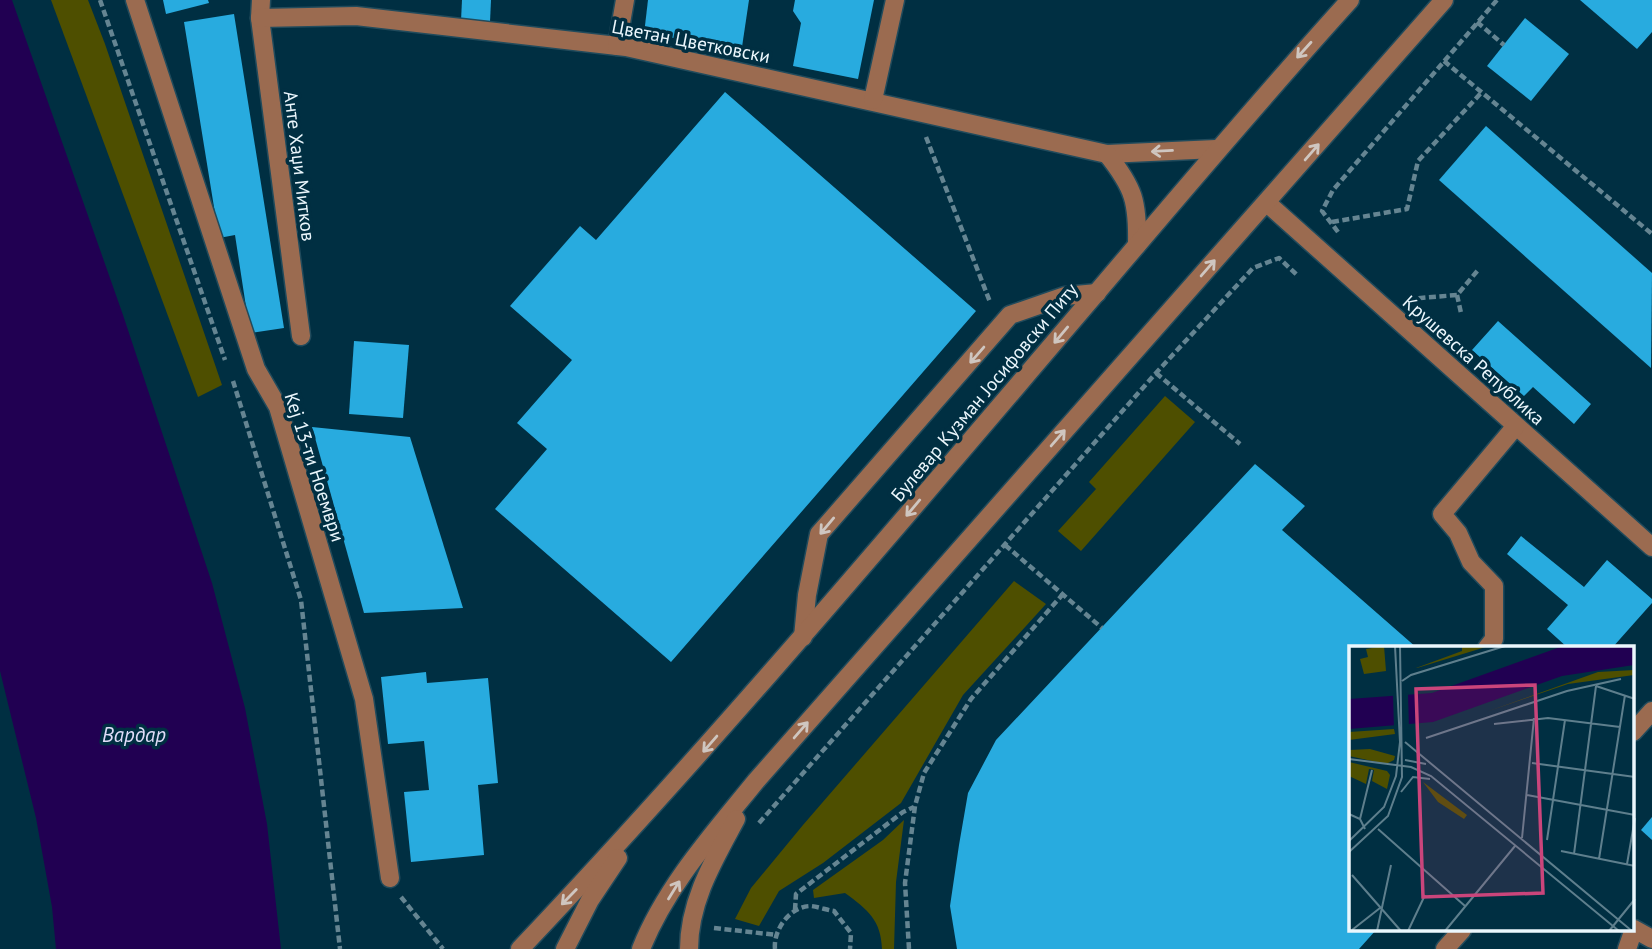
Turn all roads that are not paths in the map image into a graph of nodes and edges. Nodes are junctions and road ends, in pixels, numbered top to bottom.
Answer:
1 (135, 0) edge
2 (625, 0) edge
3 (895, 0) edge
4 (1350, 0) edge
5 (1444, 0) edge
6 (260, 9) edge
7 (617, 46) junction
8 (873, 100) junction
9 (1216, 149) junction
10 (1107, 154) junction
11 (1267, 203) junction
12 (1137, 245) junction
13 (1097, 293) junction
14 (301, 336) dead end
15 (1515, 427) junction
16 (1652, 547) edge
17 (803, 637) junction
18 (1489, 646) edge
19 (1652, 711) edge
20 (1634, 731) edge
21 (756, 781) junction
22 (650, 812) junction
23 (390, 878) road end
24 (1634, 929) edge
25 (1460, 932) edge
26 (1633, 932) edge
27 (1652, 939) edge
28 (520, 949) edge
29 (565, 949) edge
30 (641, 949) edge
31 (689, 949) edge
32 (1445, 949) edge
33 (1627, 949) edge

1 - 23 street, Кеј 13-ти Ноември
2 - 7 street
3 - 8 street
4 -> 9 street, Булевар Кузман Јосифовски Питу
11 -> 5 street
6 - 7 street, Цветан Цветковски
6 - 14 street, Анте Хаџи Митков
7 - 8 street, Цветан Цветковски
8 - 10 street, Цветан Цветковски
9 -> 10 street, Цветан Цветковски
9 - 12 street, Булевар Кузман Јосифовски Питу
10 - 12 street
11 - 15 street, Крушевска Република
21 -> 11 street
12 - 13 street, Булевар Кузман Јосифовски Питу
13 -> 17 street, Булевар Кузман Јосифовски Питу
13 -> 17 street
15 - 16 street, Крушевска Република
15 - 18 street
17 -> 22 street, Булевар Кузман Јосифовски Питу
19 - 20 street
30 -> 21 street
21 - 31 street
22 -> 28 street, Булевар Кузман Јосифовски Питу
22 - 29 street, Булевар Кузман Јосифовски Питу
24 - 27 street
25 - 32 street
26 - 33 street

